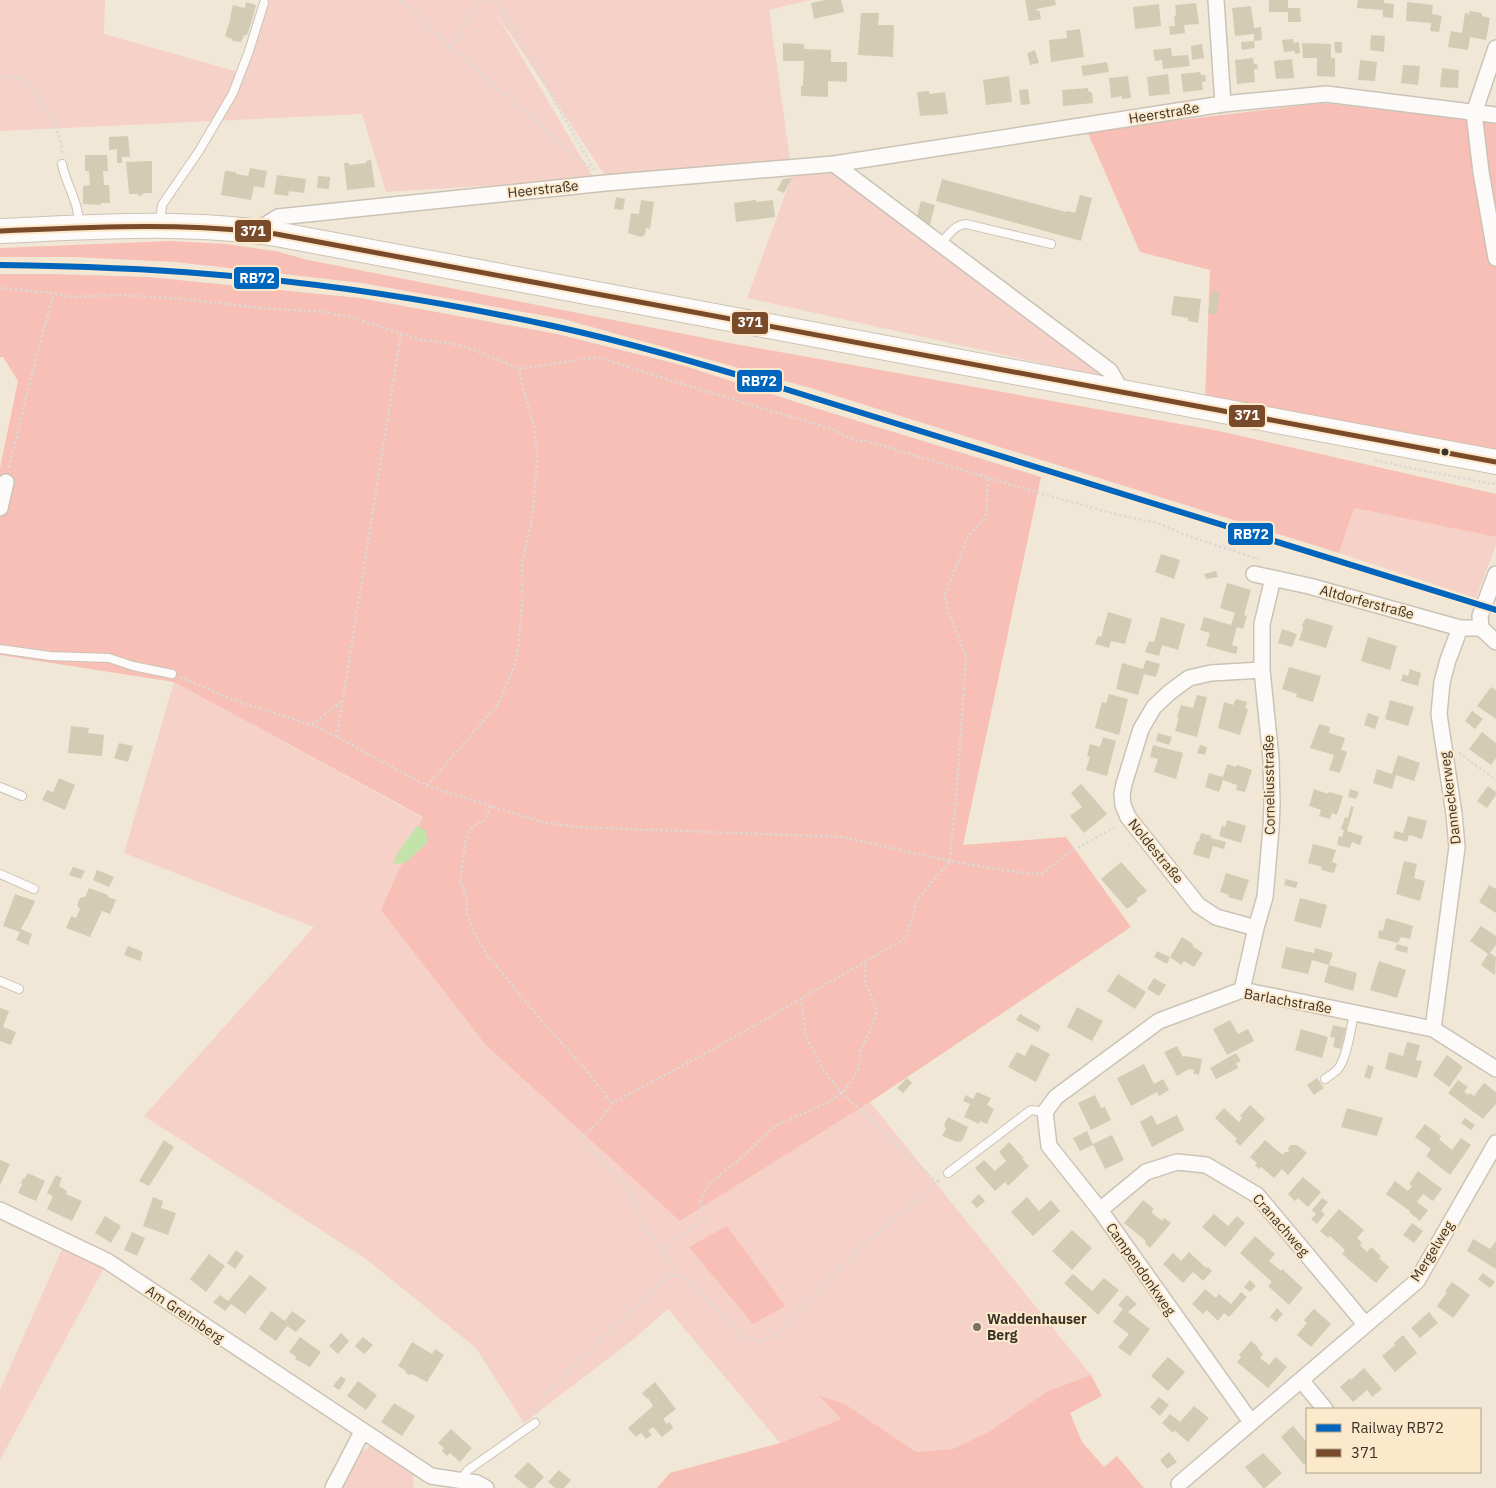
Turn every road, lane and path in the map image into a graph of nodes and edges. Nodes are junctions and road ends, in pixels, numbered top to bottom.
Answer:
1 (401, 0) edge
2 (482, 0) edge
3 (494, 0) edge
4 (1216, 0) edge
5 (264, 3) dead end
6 (450, 47) junction
7 (1496, 48) edge
8 (0, 77) edge
9 (1223, 104) junction
10 (1474, 113) junction
11 (1496, 115) edge
12 (62, 164) joint
13 (834, 164) junction
14 (160, 226) junction
15 (79, 228) junction
16 (0, 231) edge
17 (256, 231) junction
18 (941, 244) junction
19 (1051, 244) dead end
20 (1496, 258) edge
21 (0, 288) edge
22 (54, 293) junction
23 (401, 334) junction
24 (519, 369) junction
25 (1122, 392) junction
26 (1496, 462) edge
27 (988, 477) junction
28 (6, 482) joint
29 (0, 508) edge
30 (1256, 567) joint
31 (1273, 578) junction
32 (1495, 578) edge
33 (1460, 628) junction
34 (1481, 628) junction
35 (1496, 642) edge
36 (0, 649) edge
37 (1262, 670) junction
38 (172, 674) joint
39 (344, 700) junction
40 (312, 725) junction
41 (338, 737) junction
42 (1445, 748) junction
43 (1496, 780) edge
44 (427, 786) junction
45 (0, 787) edge
46 (22, 796) dead end
47 (491, 806) junction
48 (1128, 817) junction
49 (950, 861) junction
50 (0, 874) edge
51 (34, 889) dead end
52 (1256, 928) junction
53 (865, 961) junction
54 (0, 981) edge
55 (19, 989) dead end
56 (1242, 990) junction
57 (801, 998) junction
58 (1354, 1013) junction
59 (1432, 1029) junction
60 (1496, 1069) edge
61 (1324, 1079) dead end
62 (842, 1093) junction
63 (612, 1103) junction
64 (1045, 1112) junction
65 (1496, 1143) edge
66 (948, 1173) joint
67 (937, 1183) junction
68 (0, 1210) edge
69 (1100, 1210) junction
70 (662, 1249) junction
71 (671, 1276) junction
72 (1365, 1324) junction
73 (1301, 1380) junction
74 (1324, 1408) edge
75 (1251, 1422) junction
76 (535, 1423) joint
77 (362, 1432) junction
78 (460, 1480) junction
79 (1179, 1484) dead end
80 (332, 1488) edge
81 (486, 1488) edge

1 - 6 path
2 - 6 path
3 - 6 path
4 - 9 street
5 - 14 lane
7 - 10 street
8 - 12 path
9 - 10 street, Heerstraße
9 - 13 street, Heerstraße
10 - 11 street, Heerstraße
10 - 20 street
12 - 15 lane
13 - 17 street, Heerstraße
13 - 18 street
14 - 15 main road
14 - 17 main road
15 - 16 main road
17 - 25 main road
18 - 19 lane
18 - 25 street
21 - 22 path
22 - 23 path
22 - 28 path
23 - 24 path
23 - 39 path
24 - 27 path
24 - 44 path
25 - 26 main road
27 - 30 path
27 - 49 path
28 - 29 street
30 - 31 street, Altdorferstraße
31 - 33 street, Altdorferstraße
31 - 37 street, Corneliusstraße
32 - 34 street
33 - 34 street, Altdorferstraße
33 - 42 street, Danneckerweg
34 - 35 street
36 - 38 lane
37 - 48 street, Noldestraße
37 - 52 street, Corneliusstraße
38 - 40 path
39 - 40 path
39 - 41 path
40 - 41 path
41 - 44 path
42 - 43 path
42 - 59 street, Danneckerweg
44 - 47 path
45 - 46 lane
47 - 49 path
47 - 63 path
48 - 49 path
48 - 52 street, Noldestraße
49 - 53 path
50 - 51 lane
52 - 56 street, Corneliusstraße
53 - 57 path
53 - 62 path
54 - 55 lane
56 - 58 street, Barlachstraße
56 - 64 street, Barlachstraße
57 - 62 path
57 - 63 path
58 - 59 street, Barlachstraße
58 - 61 lane
59 - 60 street, Barlachstraße
62 - 67 path
62 - 70 path
63 - 70 path
64 - 66 lane
64 - 69 street, Campendonkweg
65 - 72 street, Mergelweg
66 - 67 path
67 - 71 path
68 - 77 street, Am Greimberg
69 - 72 street, Cranachweg
69 - 75 street, Campendonkweg
70 - 71 path
71 - 76 path
72 - 73 street, Mergelweg
73 - 74 street
73 - 75 street, Mergelweg
75 - 79 street, Mergelweg
76 - 78 lane
77 - 78 street, Am Greimberg
77 - 80 street
78 - 81 street, Am Greimberg

